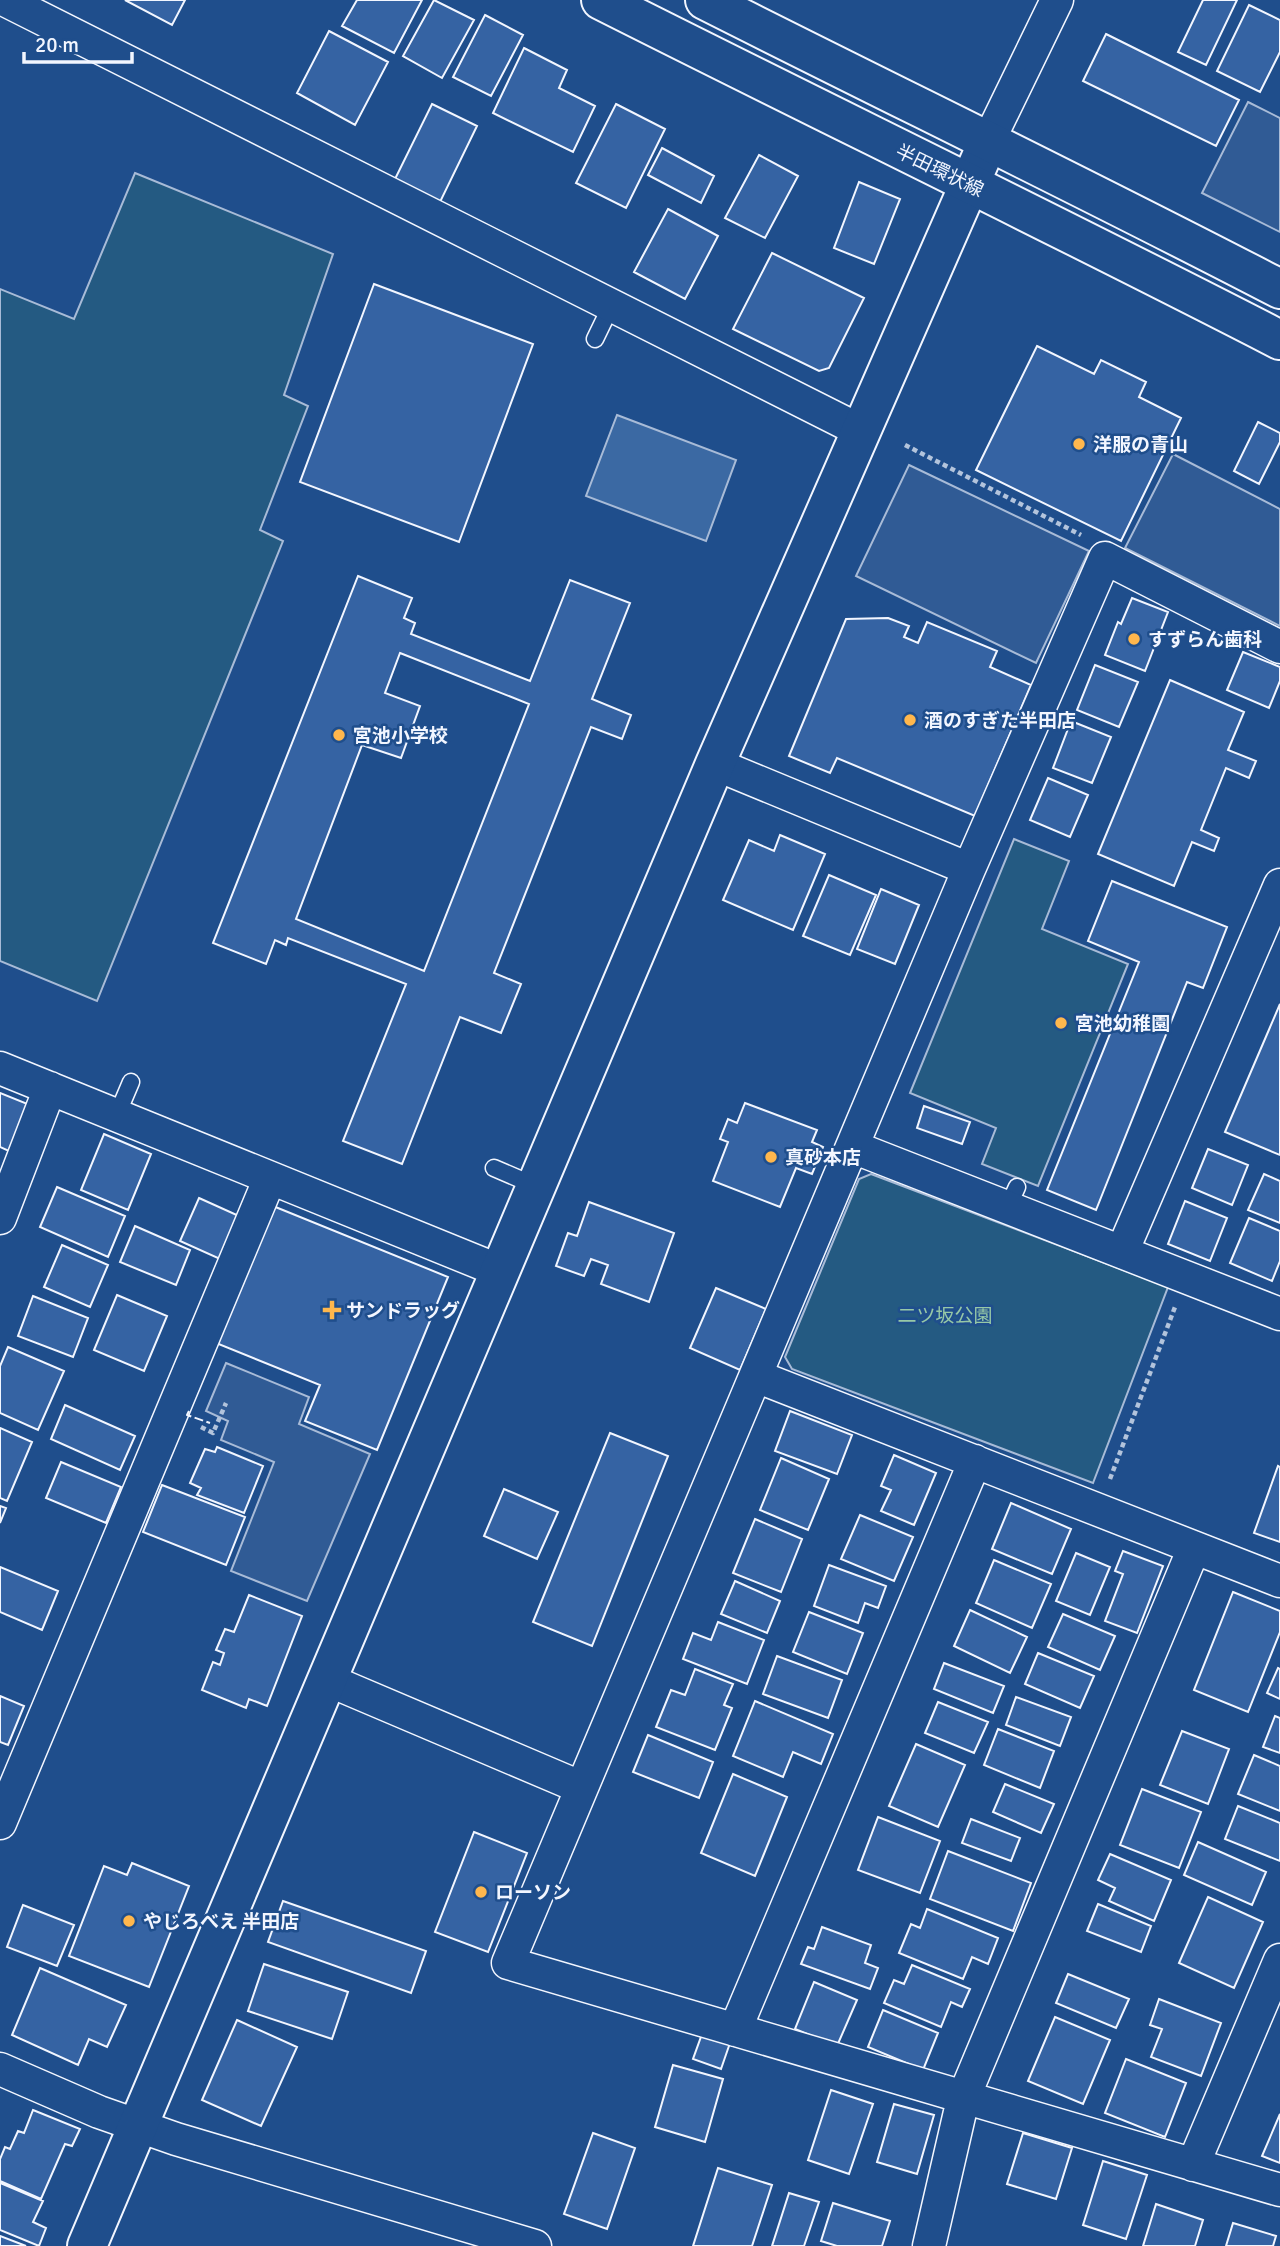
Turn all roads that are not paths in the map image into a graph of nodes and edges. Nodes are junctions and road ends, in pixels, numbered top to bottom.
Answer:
1 (5, 0) edge
2 (601, 0) edge
3 (705, 0) edge
4 (1057, 0) edge
5 (988, 142) junction
6 (969, 184) junction
7 (1280, 289) edge
8 (611, 306) junction
9 (595, 340) dead end
10 (1280, 340) edge
11 (861, 431) junction
12 (1280, 647) edge
13 (715, 764) junction
14 (969, 869) junction
15 (1280, 884) edge
16 (0, 1068) edge
17 (131, 1082) dead end
18 (50, 1088) junction
19 (117, 1115) junction
20 (853, 1147) junction
21 (494, 1168) dead end
22 (270, 1178) junction
23 (536, 1186) junction
24 (0, 1218) edge
25 (1122, 1252) junction
26 (500, 1271) junction
27 (1280, 1314) edge
28 (756, 1376) junction
29 (975, 1461) junction
30 (1194, 1548) junction
31 (1280, 1581) edge
32 (328, 1680) junction
33 (580, 1787) junction
34 (0, 1823) edge
35 (1280, 1960) edge
36 (735, 2030) junction
37 (0, 2069) edge
38 (963, 2099) junction
39 (138, 2126) junction
40 (1194, 2165) junction
41 (1280, 2190) edge
42 (87, 2246) edge
43 (536, 2246) edge
44 (929, 2246) edge

1 - 8 street
2 - 6 street, 半田環状線
3 - 5 street
4 - 5 street
5 - 6 street
5 - 7 street
6 - 10 street, 半田環状線
6 - 11 street
8 - 9 lane
8 - 11 street
11 - 13 street
12 - 14 street
13 - 14 street
13 - 23 street
14 - 20 street
15 - 25 street
16 - 18 street
17 - 19 lane
18 - 19 street
18 - 24 street
19 - 22 street
20 - 25 street
20 - 28 street
21 - 23 lane
22 - 26 street
22 - 34 street
23 - 26 street
25 - 27 street
26 - 32 street
28 - 29 street
28 - 33 street
29 - 30 street
29 - 36 street
30 - 31 street
30 - 38 street
32 - 33 street
32 - 39 street
33 - 36 street
35 - 40 street
36 - 38 street
37 - 39 street
38 - 40 street
38 - 44 street
39 - 42 street
39 - 43 street
40 - 41 street

